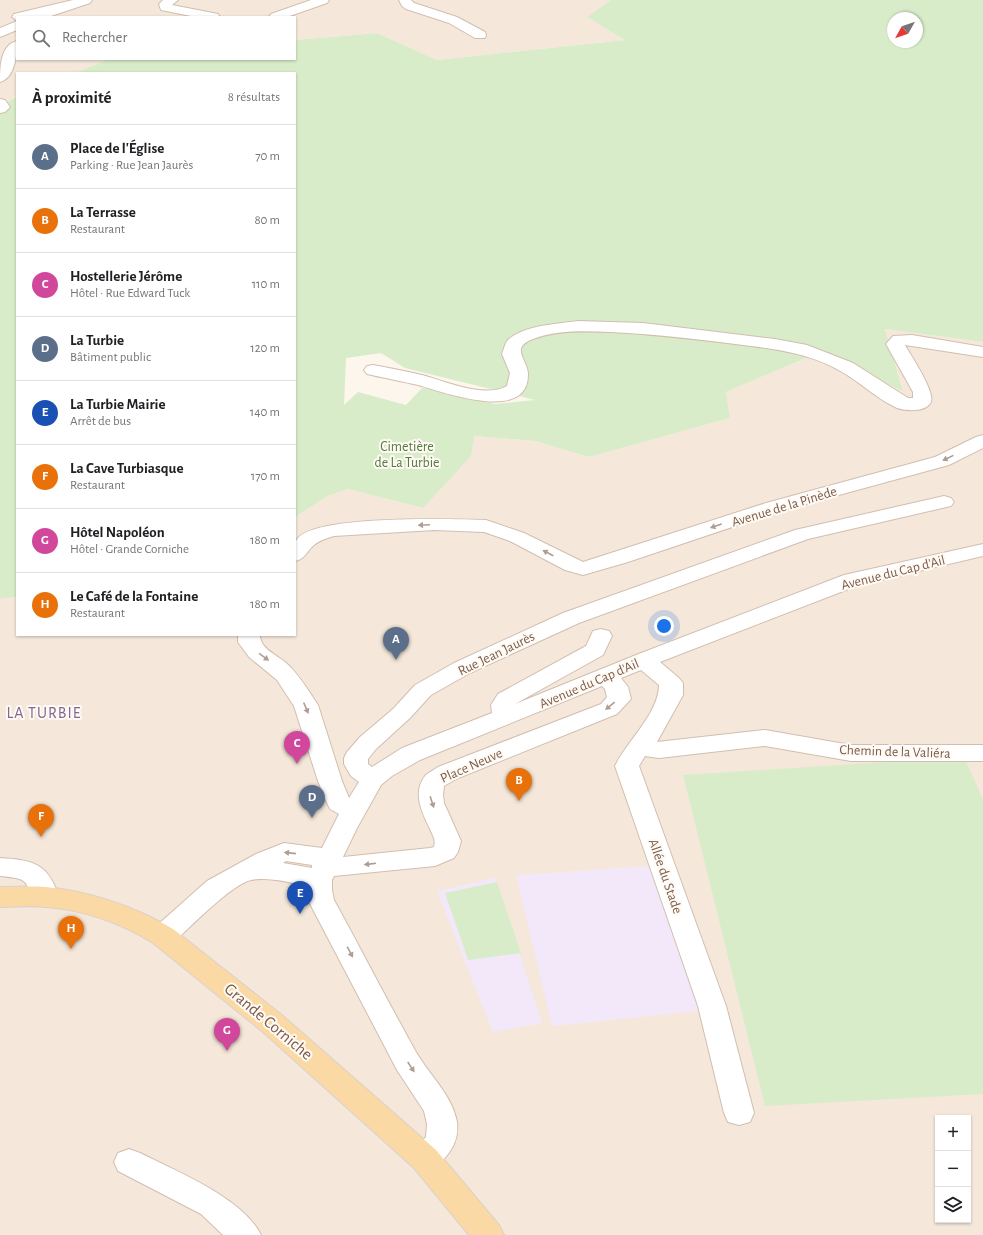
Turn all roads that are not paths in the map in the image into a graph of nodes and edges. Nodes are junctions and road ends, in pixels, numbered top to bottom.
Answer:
1 (86, 0) edge
2 (172, 0) edge
3 (323, 0) edge
4 (405, 0) edge
5 (39, 9) edge
6 (21, 16) edge
7 (208, 16) edge
8 (278, 16) edge
9 (16, 18) edge
10 (0, 22) edge
11 (16, 25) edge
12 (0, 33) edge
13 (480, 34) dead end
14 (16, 46) edge
15 (0, 78) edge
16 (0, 103) edge
17 (0, 109) edge
18 (983, 352) edge
19 (373, 370) dead end
20 (983, 441) edge
21 (944, 502) dead end
22 (983, 550) edge
23 (296, 554) edge
24 (249, 636) edge
25 (602, 636) dead end
26 (644, 660) junction
27 (605, 676) junction
28 (504, 718) junction
29 (641, 747) junction
30 (983, 753) edge
31 (372, 780) junction
32 (353, 811) junction
33 (0, 867) edge
34 (324, 868) junction
35 (0, 897) edge
36 (46, 897) junction
37 (163, 936) junction
38 (739, 1113) dead end
39 (425, 1159) junction
40 (129, 1162) dead end
41 (245, 1235) edge
42 (488, 1235) edge

1 - 5 street
2 - 7 street
3 - 8 street
4 - 13 street
5 - 6 street
9 - 10 street
11 - 12 street
14 - 15 street
16 - 17 street
18 - 19 street
20 -> 23 street, Avenue de la Pinède
21 - 31 street, Rue Jean Jaurès
22 - 26 street, Avenue du Cap d'Ail
24 -> 32 street
25 - 28 street
26 - 27 street, Avenue du Cap d'Ail
26 - 29 street, Allée du Stade
27 - 28 street, Avenue du Cap d'Ail
27 -> 34 street, Place Neuve
28 - 31 street, Avenue du Cap d'Ail
29 - 30 street, Chemin de la Valiéra
29 - 38 street, Allée du Stade
31 - 32 street, Avenue du Cap d'Ail
32 - 34 street, Avenue du Cap d'Ail
33 - 36 street
34 - 37 street
34 -> 39 street
35 - 36 main road, Grande Corniche
36 - 37 main road, Grande Corniche
37 - 39 main road, Grande Corniche
39 - 42 main road, Grande Corniche
40 - 41 street

